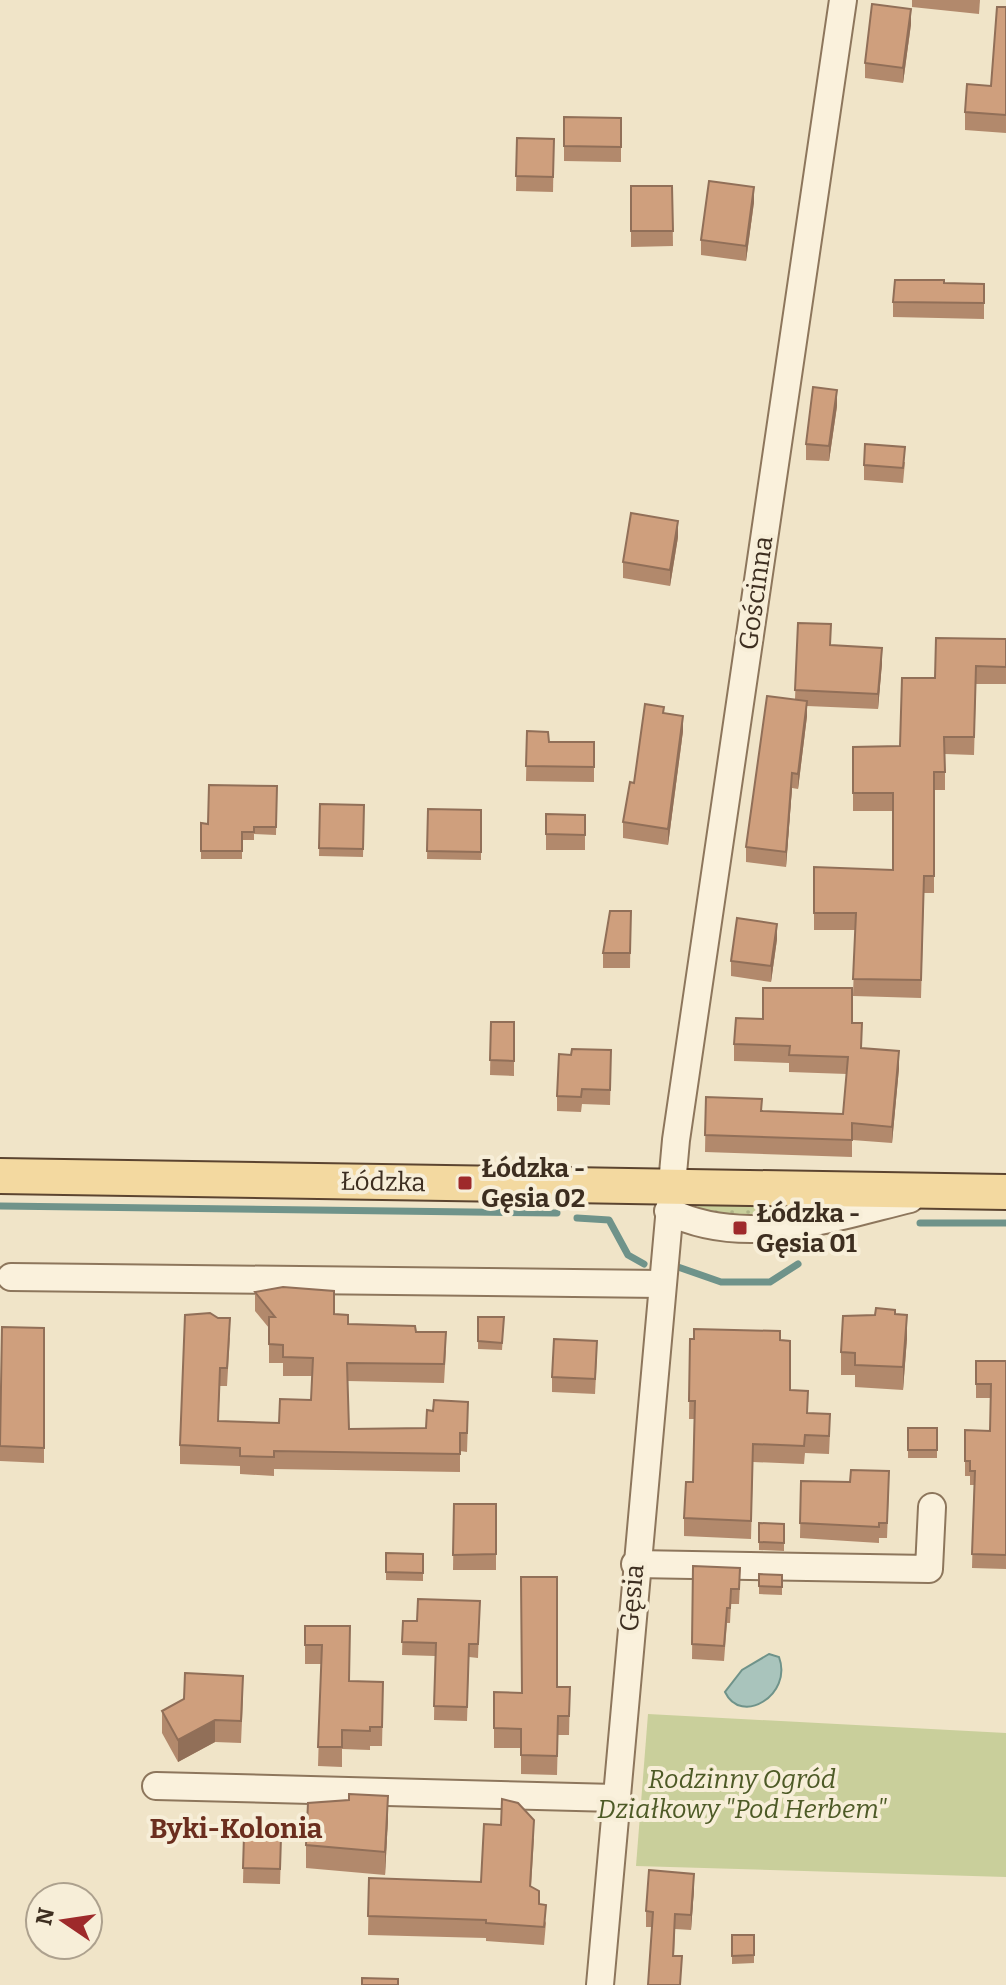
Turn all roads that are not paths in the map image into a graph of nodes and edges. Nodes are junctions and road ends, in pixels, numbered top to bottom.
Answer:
1 (843, 0) edge
2 (0, 1176) edge
3 (1006, 1192) edge
4 (669, 1198) junction
5 (11, 1277) dead end
6 (662, 1284) junction
7 (932, 1507) dead end
8 (635, 1564) junction
9 (156, 1786) dead end
10 (615, 1798) junction
11 (600, 1985) edge

1 - 4 street, Gościnna
2 - 4 main road, Łódzka
3 - 4 main road, Łódzka
4 - 6 street, Gęsia
5 - 6 street
6 - 8 street, Gęsia
7 - 8 street
8 - 10 street, Gęsia
9 - 10 street
10 - 11 street, Gęsia

